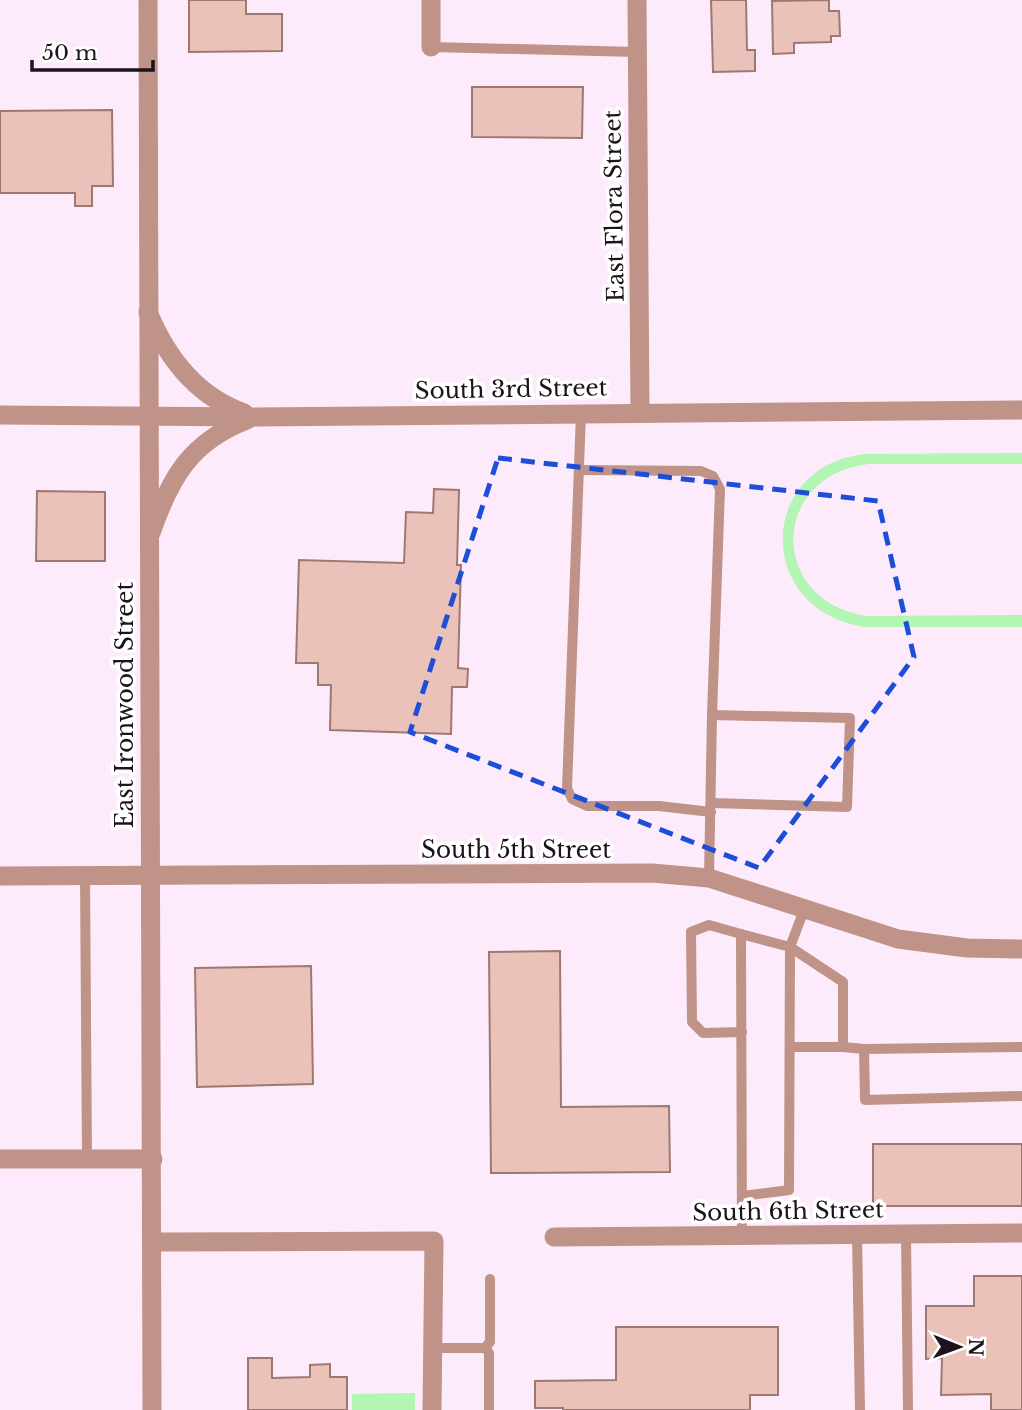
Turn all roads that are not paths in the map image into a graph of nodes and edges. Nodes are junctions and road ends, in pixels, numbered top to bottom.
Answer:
1 (148, 0) edge
2 (431, 0) edge
3 (637, 0) edge
4 (431, 47) joint
5 (637, 52) junction
6 (148, 312) junction
7 (1022, 410) edge
8 (640, 412) junction
9 (581, 413) junction
10 (0, 415) edge
11 (149, 416) junction
12 (255, 417) junction
13 (579, 470) junction
14 (149, 539) junction
15 (712, 715) junction
16 (711, 807) junction
17 (150, 875) junction
18 (0, 876) edge
19 (85, 876) junction
20 (709, 878) junction
21 (804, 910) junction
22 (741, 934) junction
23 (790, 947) junction
24 (1022, 949) edge
25 (742, 1032) junction
26 (790, 1046) junction
27 (843, 1047) junction
28 (1022, 1047) edge
29 (864, 1049) junction
30 (1022, 1096) edge
31 (0, 1158) edge
32 (87, 1158) junction
33 (153, 1158) junction
34 (742, 1196) junction
35 (1022, 1233) edge
36 (906, 1234) junction
37 (857, 1235) junction
38 (554, 1237) dead end
39 (742, 1237) junction
40 (153, 1242) junction
41 (490, 1279) dead end
42 (433, 1348) junction
43 (485, 1348) junction
44 (152, 1410) edge
45 (432, 1410) edge
46 (489, 1410) edge
47 (860, 1410) edge
48 (908, 1410) edge

1 - 6 street, East Ironwood Street
2 - 4 street
3 - 5 street, East Flora Street
4 - 5 lane
5 - 8 street, East Flora Street
6 - 11 street, East Ironwood Street
6 - 12 street
7 - 8 street, South 3rd Street
8 - 9 street, South 3rd Street
9 - 12 street, South 3rd Street
9 - 13 lane
10 - 11 street, South 3rd Street
11 - 12 street, South 3rd Street
11 - 14 street, East Ironwood Street
12 - 14 street
13 - 15 lane
13 - 16 lane
14 - 17 street, East Ironwood Street
15 - 16 lane
15 - 16 lane
16 - 20 lane
17 - 19 street, South 5th Street
17 - 20 street, South 5th Street
17 - 33 street, East Ironwood Street
18 - 19 street, South 5th Street
19 - 32 lane
20 - 21 street, South 5th Street
21 - 23 lane
21 - 24 street, South 5th Street
22 - 23 lane
22 - 25 lane
22 - 25 lane
23 - 26 lane
23 - 27 lane
25 - 34 lane
26 - 27 lane
26 - 34 lane
27 - 29 lane
28 - 29 lane
29 - 30 lane
31 - 32 street
32 - 33 street
33 - 40 street, East Ironwood Street
34 - 39 lane
35 - 36 street, South 6th Street
36 - 37 street, South 6th Street
36 - 48 lane
37 - 39 street, South 6th Street
37 - 47 lane
38 - 39 street, South 6th Street
40 - 42 street
40 - 44 street, East Ironwood Street
41 - 43 lane
42 - 43 lane
42 - 45 street
43 - 46 lane

